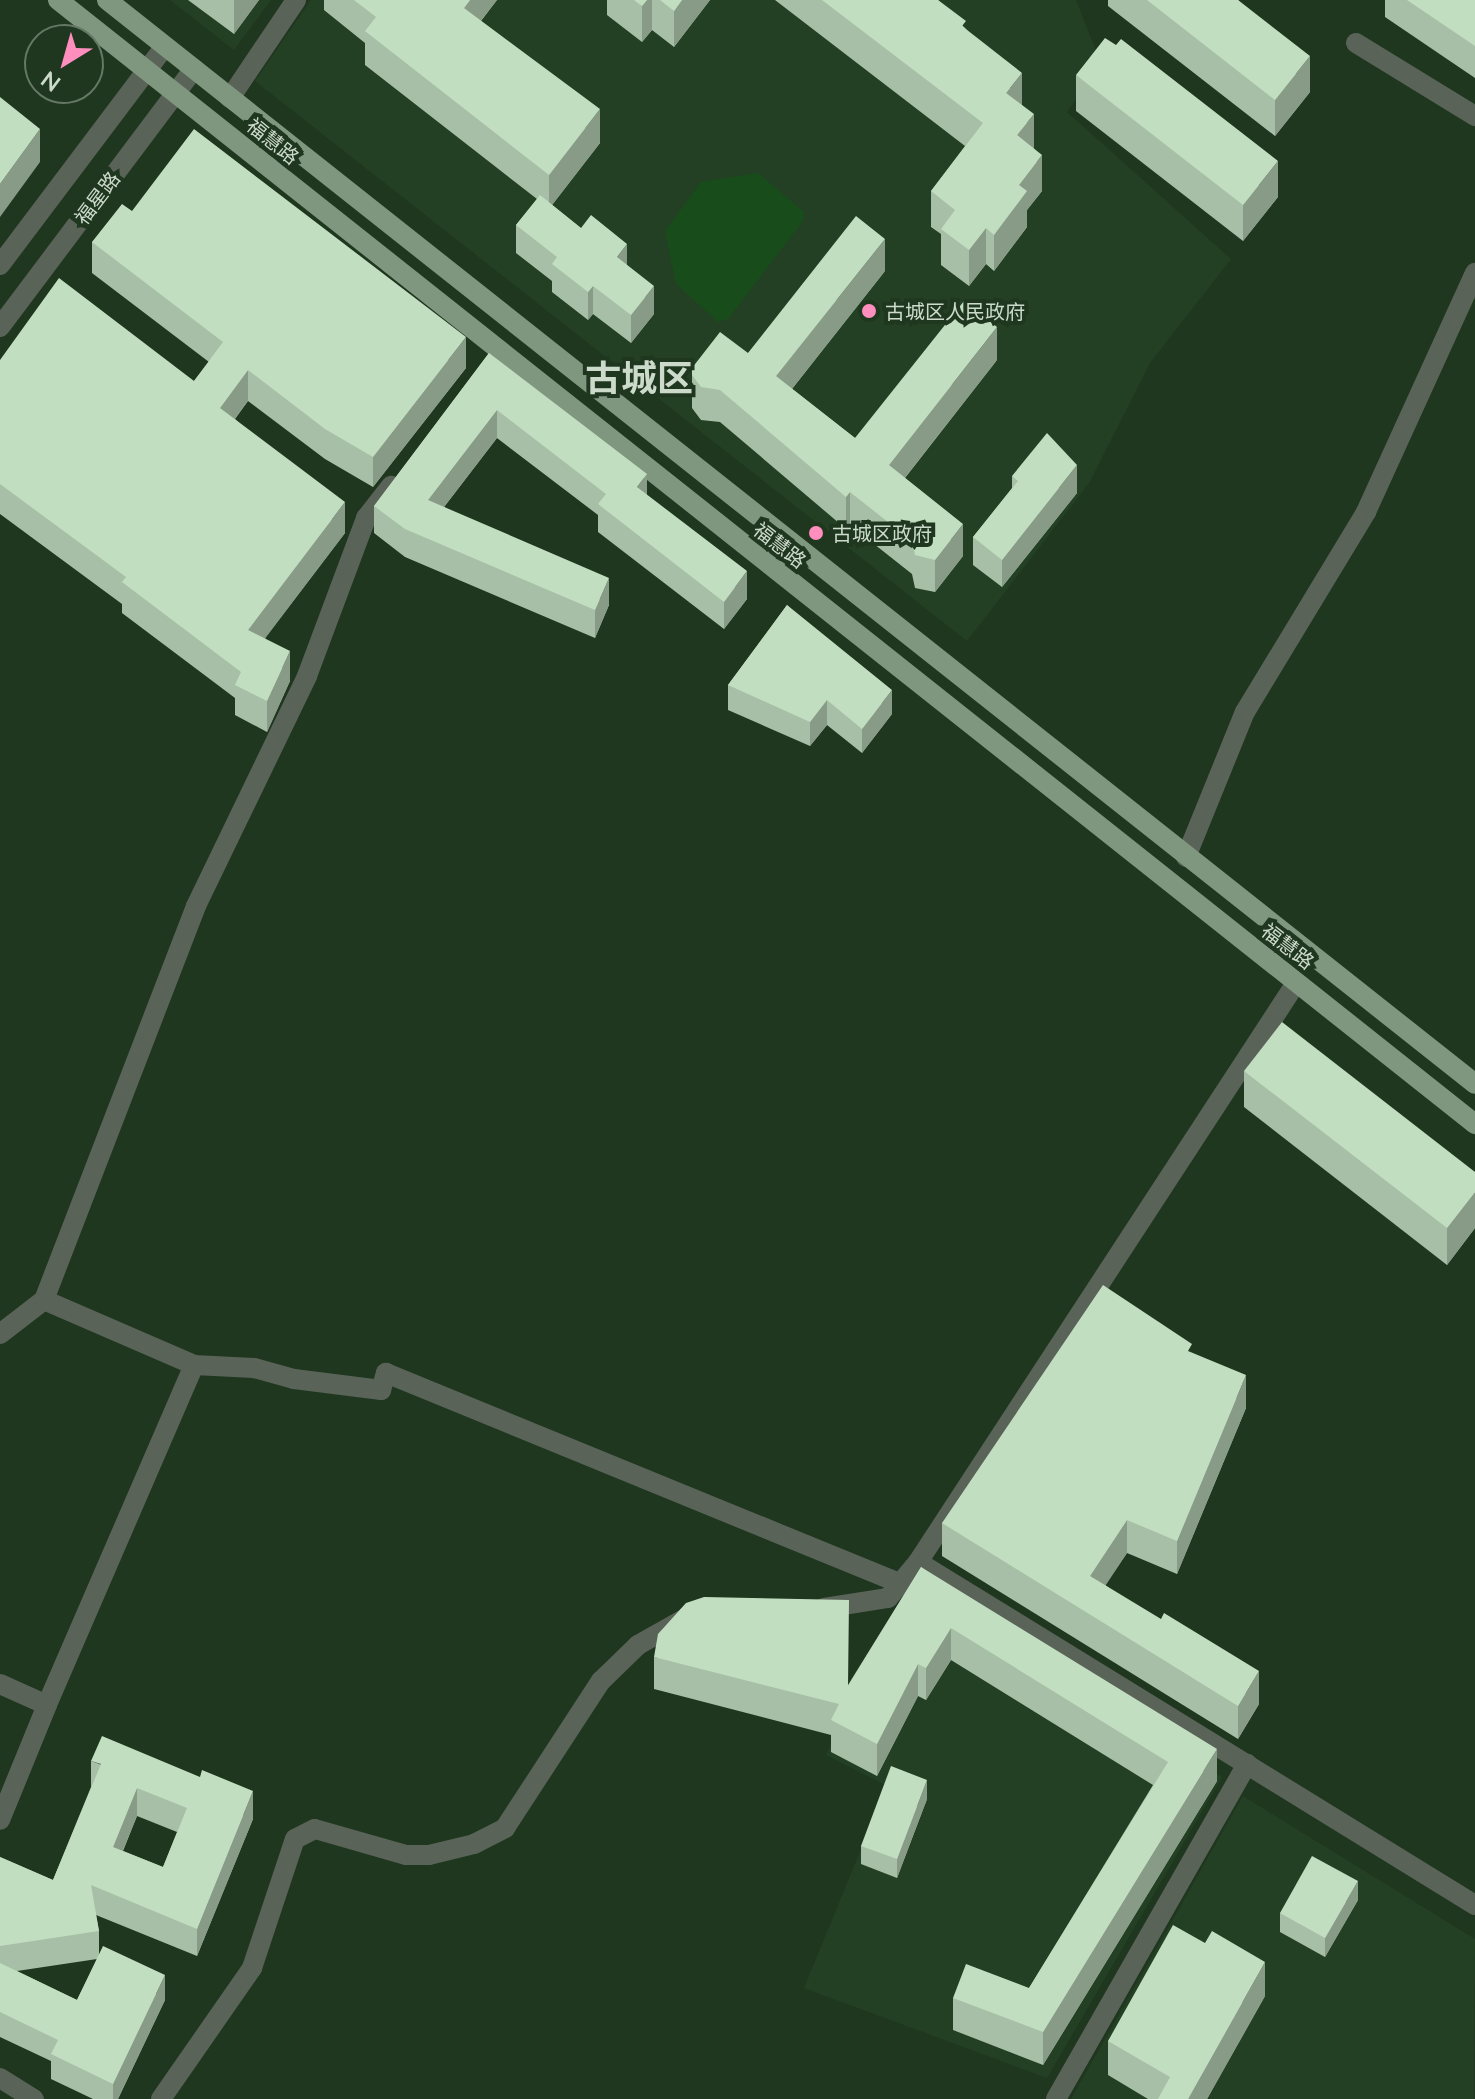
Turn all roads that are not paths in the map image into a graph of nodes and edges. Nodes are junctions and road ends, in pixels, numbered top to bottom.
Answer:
1 (58, 0) edge
2 (107, 0) edge
3 (296, 0) edge
4 (1356, 43) dead end
5 (165, 46) junction
6 (194, 69) junction
7 (146, 71) junction
8 (175, 94) junction
9 (230, 98) junction
10 (1475, 116) edge
11 (0, 265) edge
12 (1475, 273) edge
13 (0, 327) edge
14 (403, 470) edge
15 (1186, 857) junction
16 (1296, 983) junction
17 (1475, 1084) edge
18 (1475, 1124) edge
19 (44, 1300) junction
20 (0, 1334) edge
21 (194, 1365) junction
22 (918, 1562) junction
23 (899, 1583) junction
24 (710, 1610) edge
25 (804, 1610) edge
26 (0, 1684) edge
27 (47, 1705) junction
28 (1247, 1764) junction
29 (0, 1820) edge
30 (1475, 1905) edge
31 (0, 2078) edge
32 (34, 2099) edge
33 (161, 2099) edge
34 (1056, 2099) edge

1 - 7 main road, 福慧路
2 - 5 main road, 福慧路
3 - 9 street
4 - 10 street
5 - 6 main road, 福慧路
5 - 7 street, 福星路
6 - 8 street, 福星路
6 - 9 main road, 福慧路
7 - 8 main road, 福慧路
7 - 11 street, 福星路
8 - 13 street, 福星路
8 - 16 main road, 福慧路
9 - 15 main road, 福慧路
12 - 15 street
14 - 19 street
15 - 17 main road, 福慧路
16 - 18 main road, 福慧路
16 - 22 street
19 - 20 street
19 - 21 street
21 - 23 street
21 - 27 street
22 - 23 street
22 - 28 street
23 - 25 street
24 - 33 street
26 - 27 street
27 - 29 street
28 - 30 street
28 - 34 street
31 - 32 street

